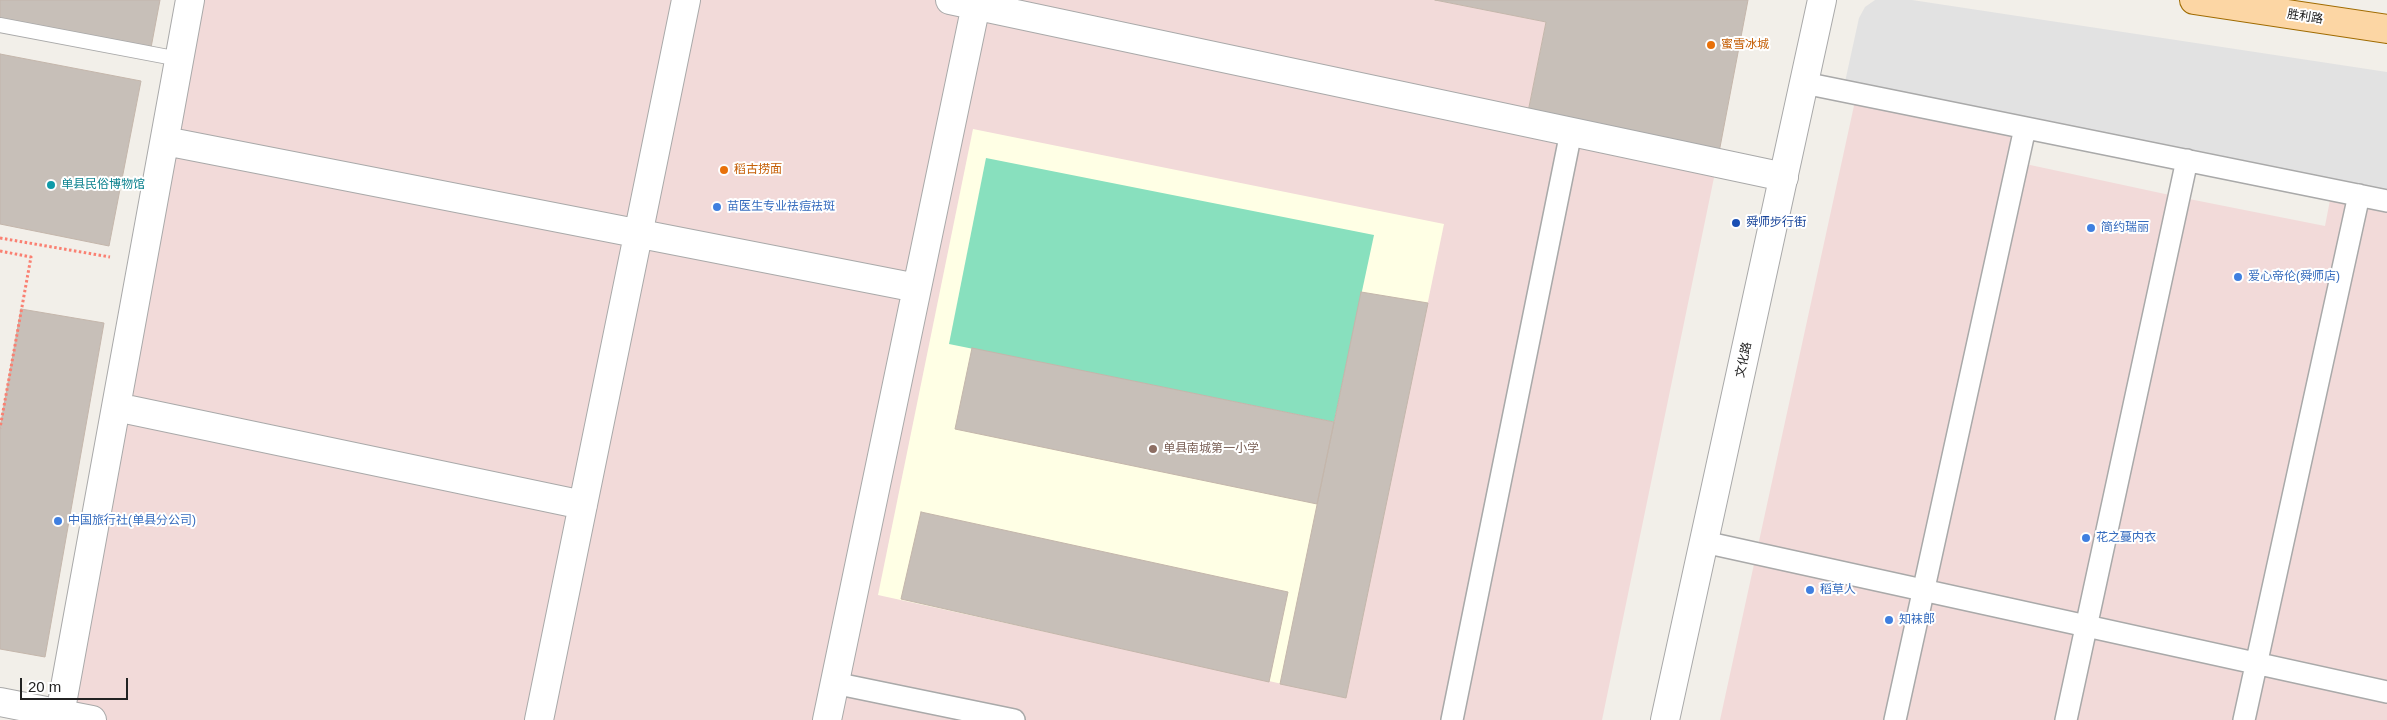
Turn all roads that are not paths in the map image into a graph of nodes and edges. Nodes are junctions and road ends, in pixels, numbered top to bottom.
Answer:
1 (190, 0) edge
2 (686, 0) edge
3 (950, 0) edge
4 (1822, 0) edge
5 (2194, 0) edge
6 (977, 3) edge
7 (0, 25) edge
8 (2387, 29) edge
9 (179, 59) junction
10 (1804, 83) junction
11 (2025, 128) junction
12 (1571, 132) junction
13 (165, 140) junction
14 (2187, 160) junction
15 (1784, 177) junction
16 (2359, 195) junction
17 (2387, 200) edge
18 (638, 234) junction
19 (917, 288) junction
20 (116, 407) junction
21 (583, 505) junction
22 (1704, 542) junction
23 (1924, 590) junction
24 (2086, 626) junction
25 (2256, 663) junction
26 (834, 683) junction
27 (2387, 692) edge
28 (0, 702) edge
29 (60, 717) edge
30 (92, 720) edge
31 (539, 720) edge
32 (827, 720) edge
33 (1014, 720) edge
34 (1452, 720) edge
35 (1665, 720) edge
36 (1895, 720) edge
37 (2066, 720) edge
38 (2244, 720) edge

1 - 9 street
2 - 18 street
3 - 6 street
4 - 10 street, 文化路
5 - 8 main road, 胜利路
6 - 12 street
6 - 19 street
7 - 9 lane
9 - 13 street
10 - 11 street
10 - 15 street, 文化路
11 - 14 street
11 - 23 street
12 - 15 street
12 - 34 street
13 - 18 street
13 - 20 street
14 - 16 street
14 - 24 street
15 - 22 street, 文化路
16 - 17 street
16 - 25 street
18 - 19 street
18 - 21 street
19 - 26 street
20 - 21 street
20 - 29 street
21 - 31 street
22 - 23 street
22 - 35 street, 文化路
23 - 24 street
23 - 36 street
24 - 25 street
24 - 37 street
25 - 27 street
25 - 38 street
26 - 32 street
26 - 33 street
28 - 29 street
29 - 30 street

